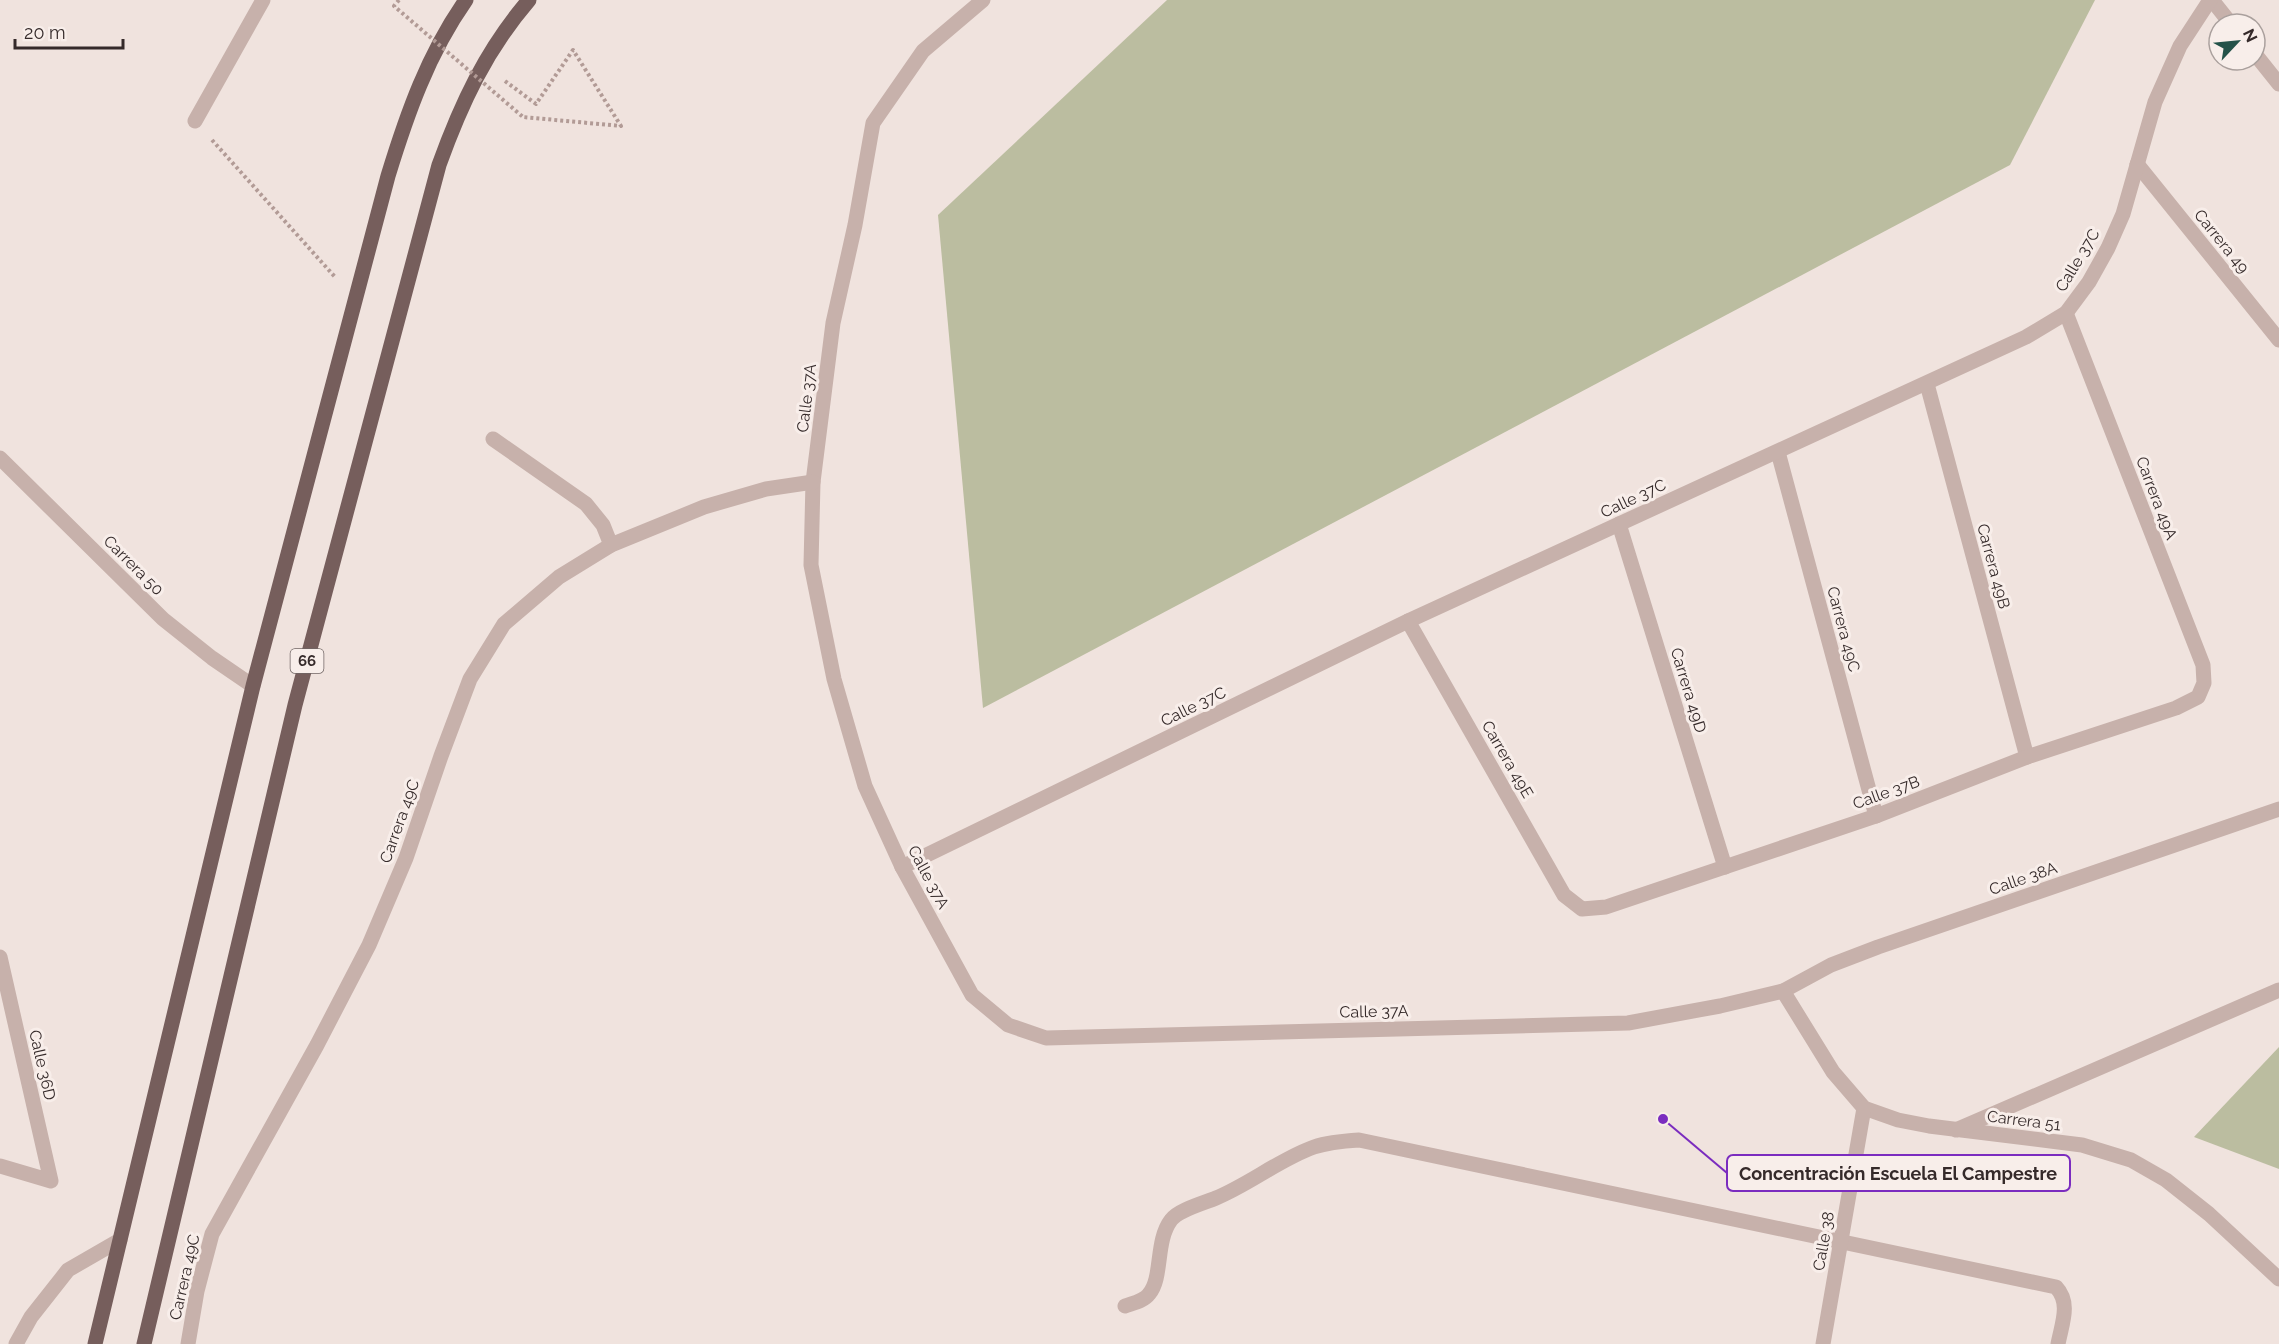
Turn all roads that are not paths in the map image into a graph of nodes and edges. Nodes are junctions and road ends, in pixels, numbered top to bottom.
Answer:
1 (263, 0) edge
2 (466, 0) edge
3 (529, 0) edge
4 (983, 0) edge
5 (2211, 0) edge
6 (2221, 12) edge
7 (2267, 69) edge
8 (2279, 84) edge
9 (195, 121) road end
10 (2137, 164) junction
11 (2066, 313) junction
12 (2279, 340) edge
13 (1927, 384) junction
14 (493, 439) dead end
15 (1778, 452) junction
16 (0, 458) edge
17 (813, 482) junction
18 (1619, 524) junction
19 (611, 545) junction
20 (1408, 621) junction
21 (253, 686) junction
22 (2198, 697) joint
23 (2026, 757) junction
24 (2279, 809) edge
25 (1876, 816) junction
26 (902, 867) junction
27 (1725, 867) junction
28 (1582, 909) joint
29 (0, 957) edge
30 (2279, 990) edge
31 (1783, 991) junction
32 (1864, 1108) junction
33 (1956, 1130) junction
34 (0, 1166) edge
35 (120, 1239) junction
36 (1841, 1241) junction
37 (2279, 1280) edge
38 (1125, 1306) dead end
39 (16, 1344) edge
40 (95, 1344) edge
41 (144, 1344) edge
42 (188, 1344) edge
43 (1823, 1344) edge
44 (2058, 1344) edge

1 - 9 street
2 - 21 main road
3 - 41 main road, 66
4 - 17 street, Calle 37A
5 - 6 street
5 - 10 street, Calle 37C
7 - 8 street
10 - 11 street, Calle 37C
10 - 12 street, Carrera 49
11 - 13 street, Calle 37C
11 - 22 street, Carrera 49A
13 - 15 street, Calle 37C
13 - 23 street, Carrera 49B
14 - 19 street
15 - 18 street, Calle 37C
15 - 25 street, Carrera 49C
16 - 21 street, Carrera 50
17 - 19 street, Carrera 49C
17 - 26 street, Calle 37A
18 - 20 street, Calle 37C
18 - 27 street, Carrera 49D
19 - 42 street, Carrera 49C
20 - 26 street, Calle 37C
20 - 28 street, Carrera 49E
21 - 35 main road
22 - 23 street, Calle 37B
23 - 25 street, Calle 37B
24 - 31 street, Calle 38A
25 - 27 street, Calle 37B
26 - 31 street, Calle 37A
27 - 28 street, Calle 37B
29 - 34 street, Calle 36D
30 - 33 street
31 - 32 street, Carrera 51
32 - 33 street, Carrera 51
32 - 36 street, Calle 38
33 - 37 street, Carrera 51
35 - 39 street
35 - 40 main road
36 - 38 street
36 - 43 street, Calle 38
36 - 44 street

